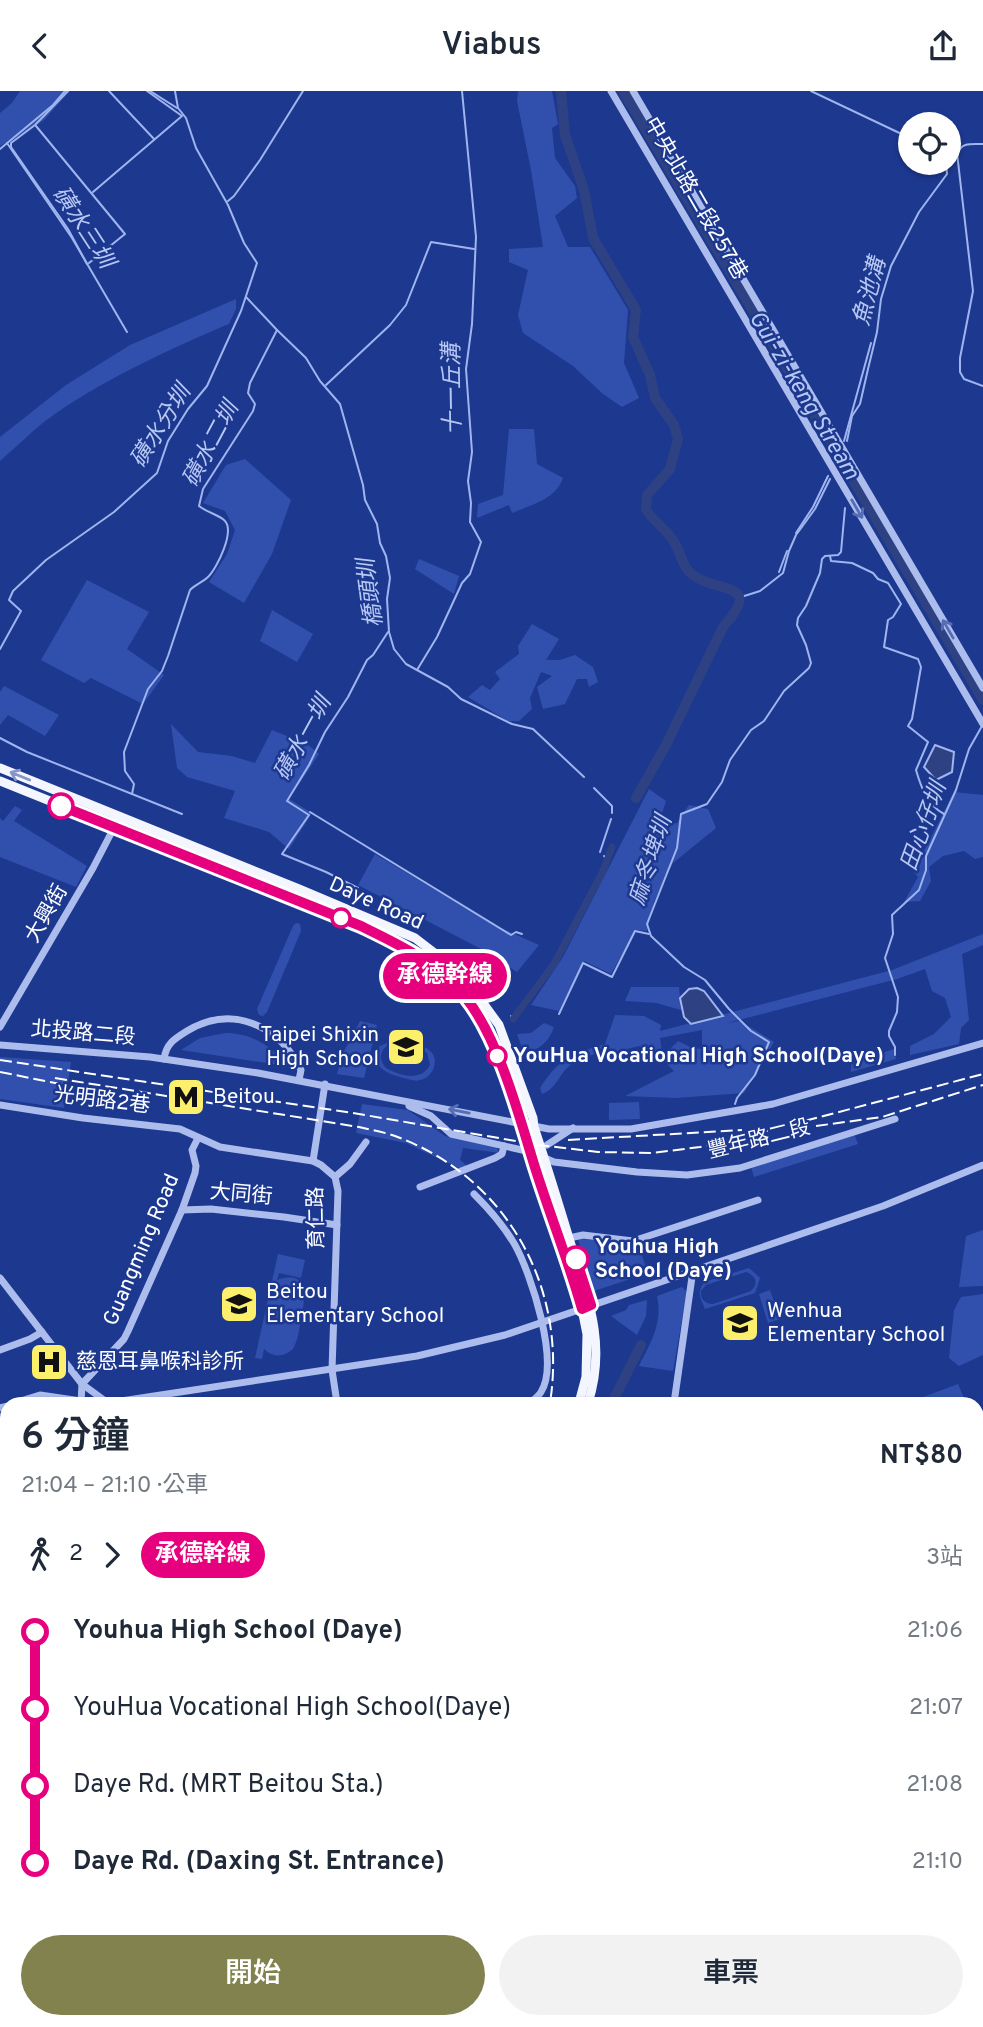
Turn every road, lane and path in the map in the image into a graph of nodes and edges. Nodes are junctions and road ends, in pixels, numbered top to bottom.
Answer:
1 (611, 91) edge
2 (633, 91) edge
3 (983, 688) edge
4 (983, 724) edge
5 (0, 768) edge
6 (0, 781) edge
7 (120, 816) junction
8 (116, 828) junction
9 (0, 1027) edge
10 (983, 1043) edge
11 (0, 1045) edge
12 (164, 1059) junction
13 (299, 1080) junction
14 (325, 1084) junction
15 (396, 1100) junction
16 (0, 1105) edge
17 (895, 1119) dead end
18 (522, 1124) junction
19 (534, 1127) junction
20 (574, 1128) junction
21 (198, 1138) junction
22 (366, 1142) dead end
23 (547, 1145) dead end
24 (504, 1146) junction
25 (531, 1152) junction
26 (545, 1160) junction
27 (313, 1161) junction
28 (983, 1165) edge
29 (335, 1178) junction
30 (420, 1187) dead end
31 (474, 1194) dead end
32 (758, 1201) dead end
33 (182, 1210) junction
34 (337, 1225) junction
35 (569, 1238) junction
36 (691, 1271) junction
37 (0, 1278) edge
38 (586, 1307) junction
39 (542, 1322) junction
40 (42, 1332) junction
41 (0, 1350) edge
42 (332, 1370) junction
43 (82, 1384) junction
44 (34, 1397) edge
45 (52, 1397) edge
46 (81, 1397) edge
47 (100, 1397) edge
48 (149, 1397) edge
49 (336, 1397) edge
50 (536, 1397) edge
51 (581, 1397) edge
52 (590, 1397) edge
53 (675, 1397) edge

1 -> 4 street, 中央北路二段257巷
3 -> 2 street, 中央北路二段257巷
7 -> 5 main road, Daye Road
6 - 8 main road, Daye Road
7 - 8 street, 大興街
7 - 19 main road, Daye Road
8 - 9 street, 大興街
8 - 18 main road, Daye Road
10 - 20 street
11 - 12 street, 北投路二段
12 - 13 street, 北投路二段
12 - 13 street, 北投路二段
13 - 14 street, 北投路二段
14 - 15 street, 北投路二段
14 - 27 street
18 -> 15 street
15 - 24 street
16 - 21 street, 光明路2巷
17 - 26 street, 豐年路二段
18 - 19 street
18 - 25 main road, Daye Road
19 - 20 street
19 - 26 main road, Daye Road
20 - 23 street
21 - 27 street, 育仁路
21 - 33 street, Guangming Road
22 - 29 street
24 - 25 street
24 - 30 street
25 - 26 street
25 - 38 main road, Daye Road
26 - 35 main road, Daye Road
27 - 29 street, 育仁路
28 - 36 street
29 - 34 street, 育仁路
31 - 39 street
32 - 35 street
33 - 34 street, 大同街
33 - 43 street, Guangming Road
34 - 42 street, 育仁路
35 - 38 main road, Daye Road
36 - 38 street
36 - 53 street
37 - 40 street
38 - 39 street
38 - 51 main road, Daye Road
38 - 52 main road, Daye Road
39 - 42 street
39 - 50 street
40 - 41 street
40 - 43 street
42 - 48 street
42 - 49 street, 育仁路
43 - 46 street
43 - 47 street
44 - 45 street

